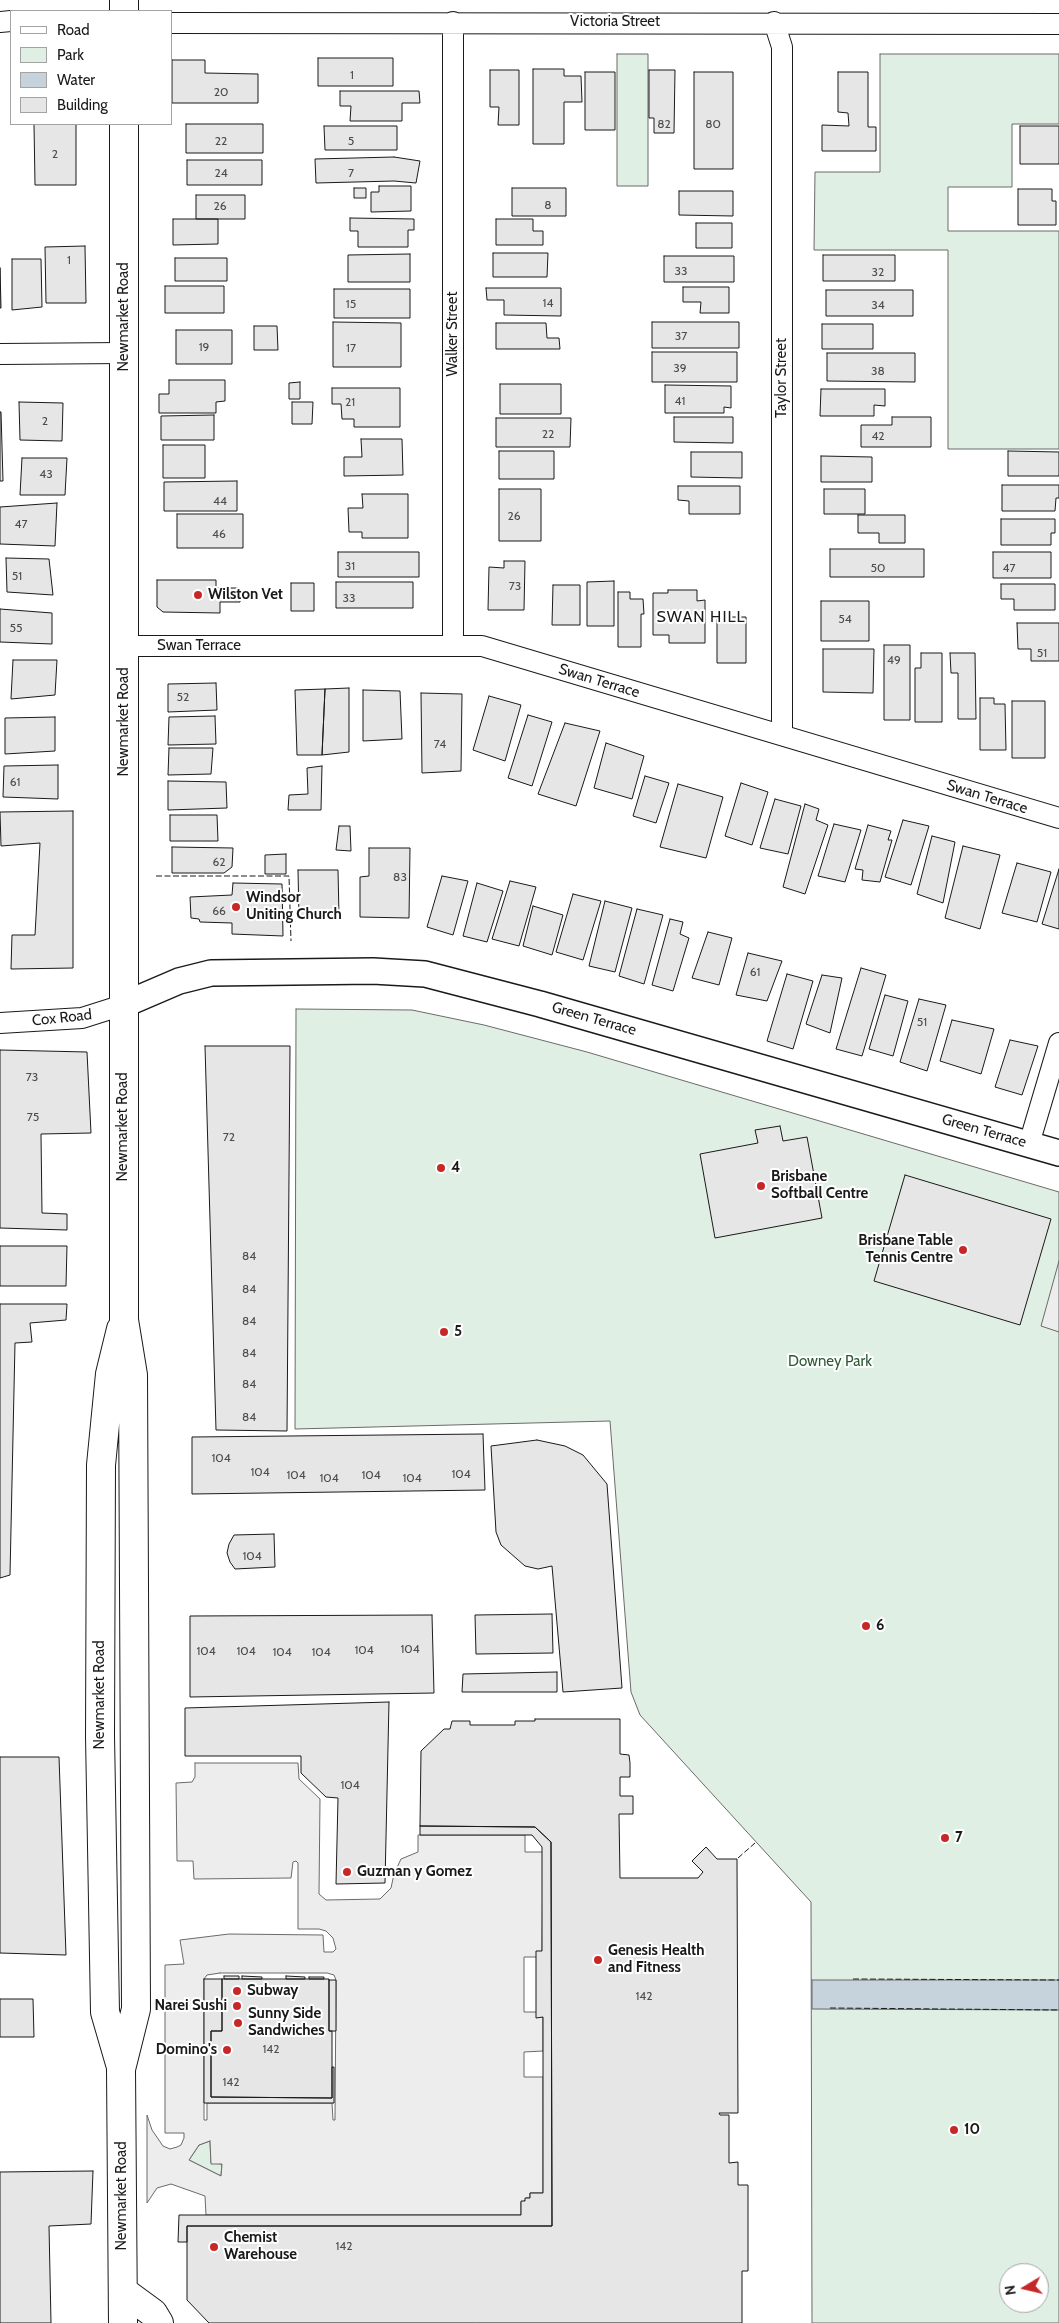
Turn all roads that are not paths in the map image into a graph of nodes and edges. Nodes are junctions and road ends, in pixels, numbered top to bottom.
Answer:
1 (453, 22) junction
2 (774, 22) junction
3 (172, 23) edge
4 (1059, 24) edge
5 (124, 125) edge
6 (124, 353) junction
7 (0, 354) edge
8 (124, 646) junction
9 (453, 646) junction
10 (782, 736) junction
11 (1059, 818) edge
12 (123, 1005) junction
13 (0, 1023) edge
14 (1059, 1043) edge
15 (1029, 1144) junction
16 (1059, 1152) edge
17 (123, 2291) junction
18 (123, 2323) edge
19 (159, 2323) edge

1 - 2 street, Victoria Street
1 - 3 street, Victoria Street
1 - 9 street, Walker Street
2 - 4 street, Victoria Street
2 - 10 street, Taylor Street
5 - 6 main road, Newmarket Road
6 - 7 street
6 - 8 main road, Newmarket Road
8 - 9 street, Swan Terrace
8 - 12 main road, Newmarket Road
9 - 10 street, Swan Terrace
10 - 11 street, Swan Terrace
12 - 13 street, Cox Road
12 - 15 street, Green Terrace
12 - 17 main road, Newmarket Road
14 - 15 street
15 - 16 street, Green Terrace
17 - 18 main road, Newmarket Road
17 - 19 main road

